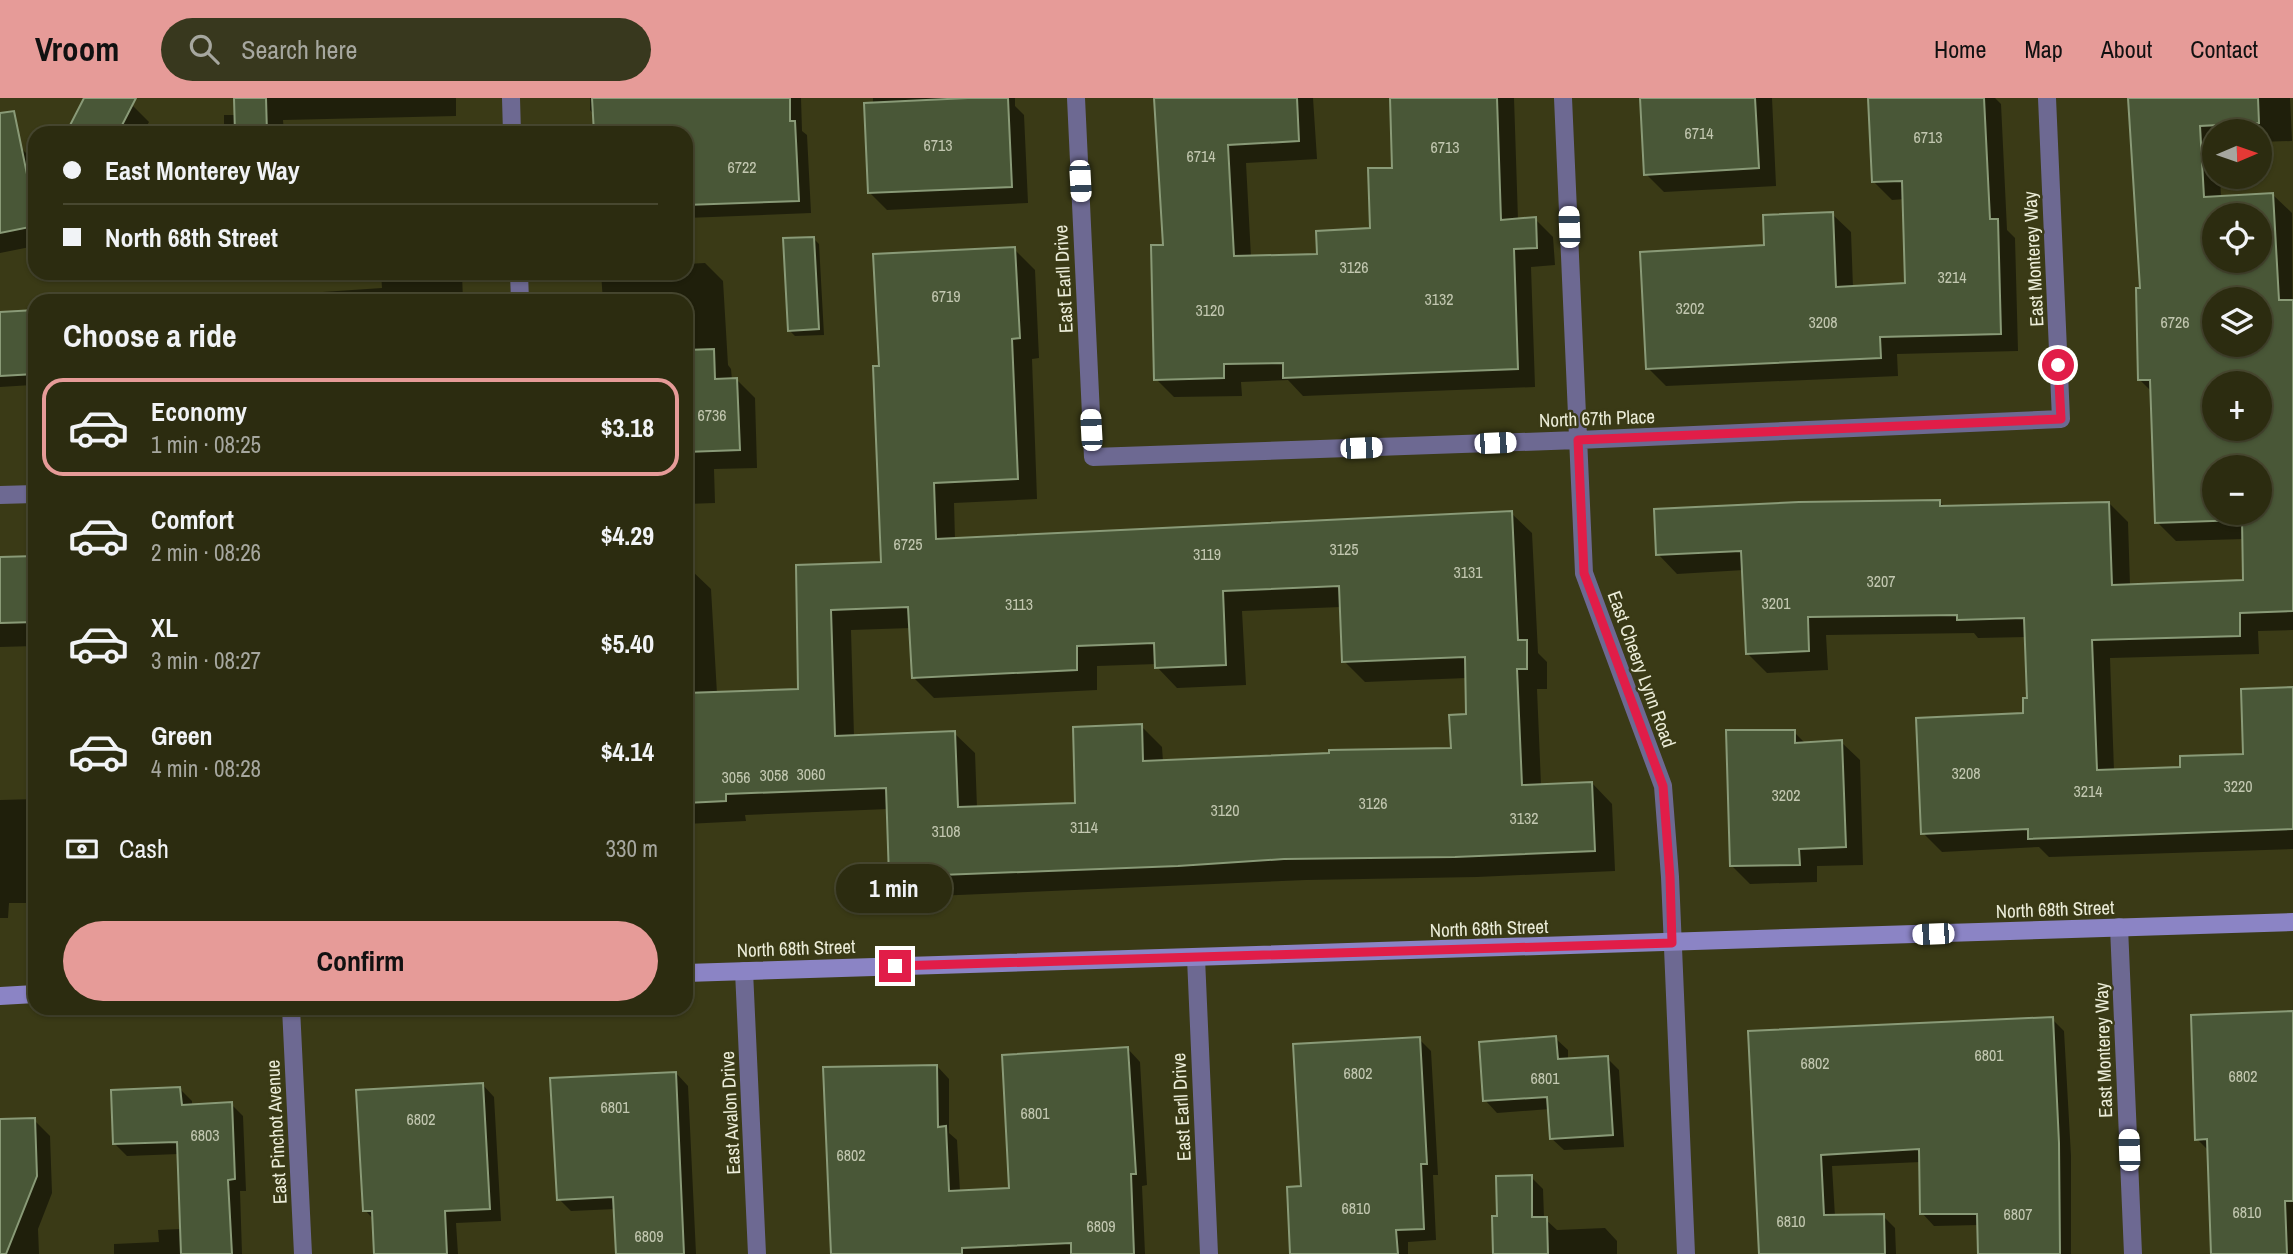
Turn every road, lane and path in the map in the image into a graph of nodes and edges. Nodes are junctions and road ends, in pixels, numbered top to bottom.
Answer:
1 (511, 98) edge
2 (1076, 98) edge
3 (1563, 98) edge
4 (2046, 98) edge
5 (512, 126) edge
6 (2061, 419) joint
7 (1578, 440) junction
8 (1093, 457) joint
9 (28, 494) edge
10 (0, 495) edge
11 (2293, 922) edge
12 (2119, 927) junction
13 (1672, 943) junction
14 (1196, 957) junction
15 (744, 971) junction
16 (693, 973) edge
17 (28, 994) edge
18 (0, 996) edge
19 (290, 1015) edge
20 (303, 1254) edge
21 (757, 1254) edge
22 (1209, 1254) edge
23 (1686, 1254) edge
24 (2133, 1254) edge

1 - 5 street
2 - 8 street, East Earll Drive
3 - 7 street, East Cheery Lynn Road
4 - 6 street, East Monterey Way
6 - 7 street, North 67th Place
7 - 8 street, North 67th Place
7 - 13 street, East Cheery Lynn Road
9 - 10 street
11 - 12 main road, North 68th Street
12 - 13 main road, North 68th Street
12 - 24 street, East Monterey Way
13 - 14 main road, North 68th Street
13 - 23 street, East Cheery Lynn Road
14 - 15 main road, North 68th Street
14 - 22 street, East Earll Drive
15 - 16 main road, North 68th Street
15 - 21 street, East Avalon Drive
17 - 18 main road
19 - 20 street, East Pinchot Avenue

